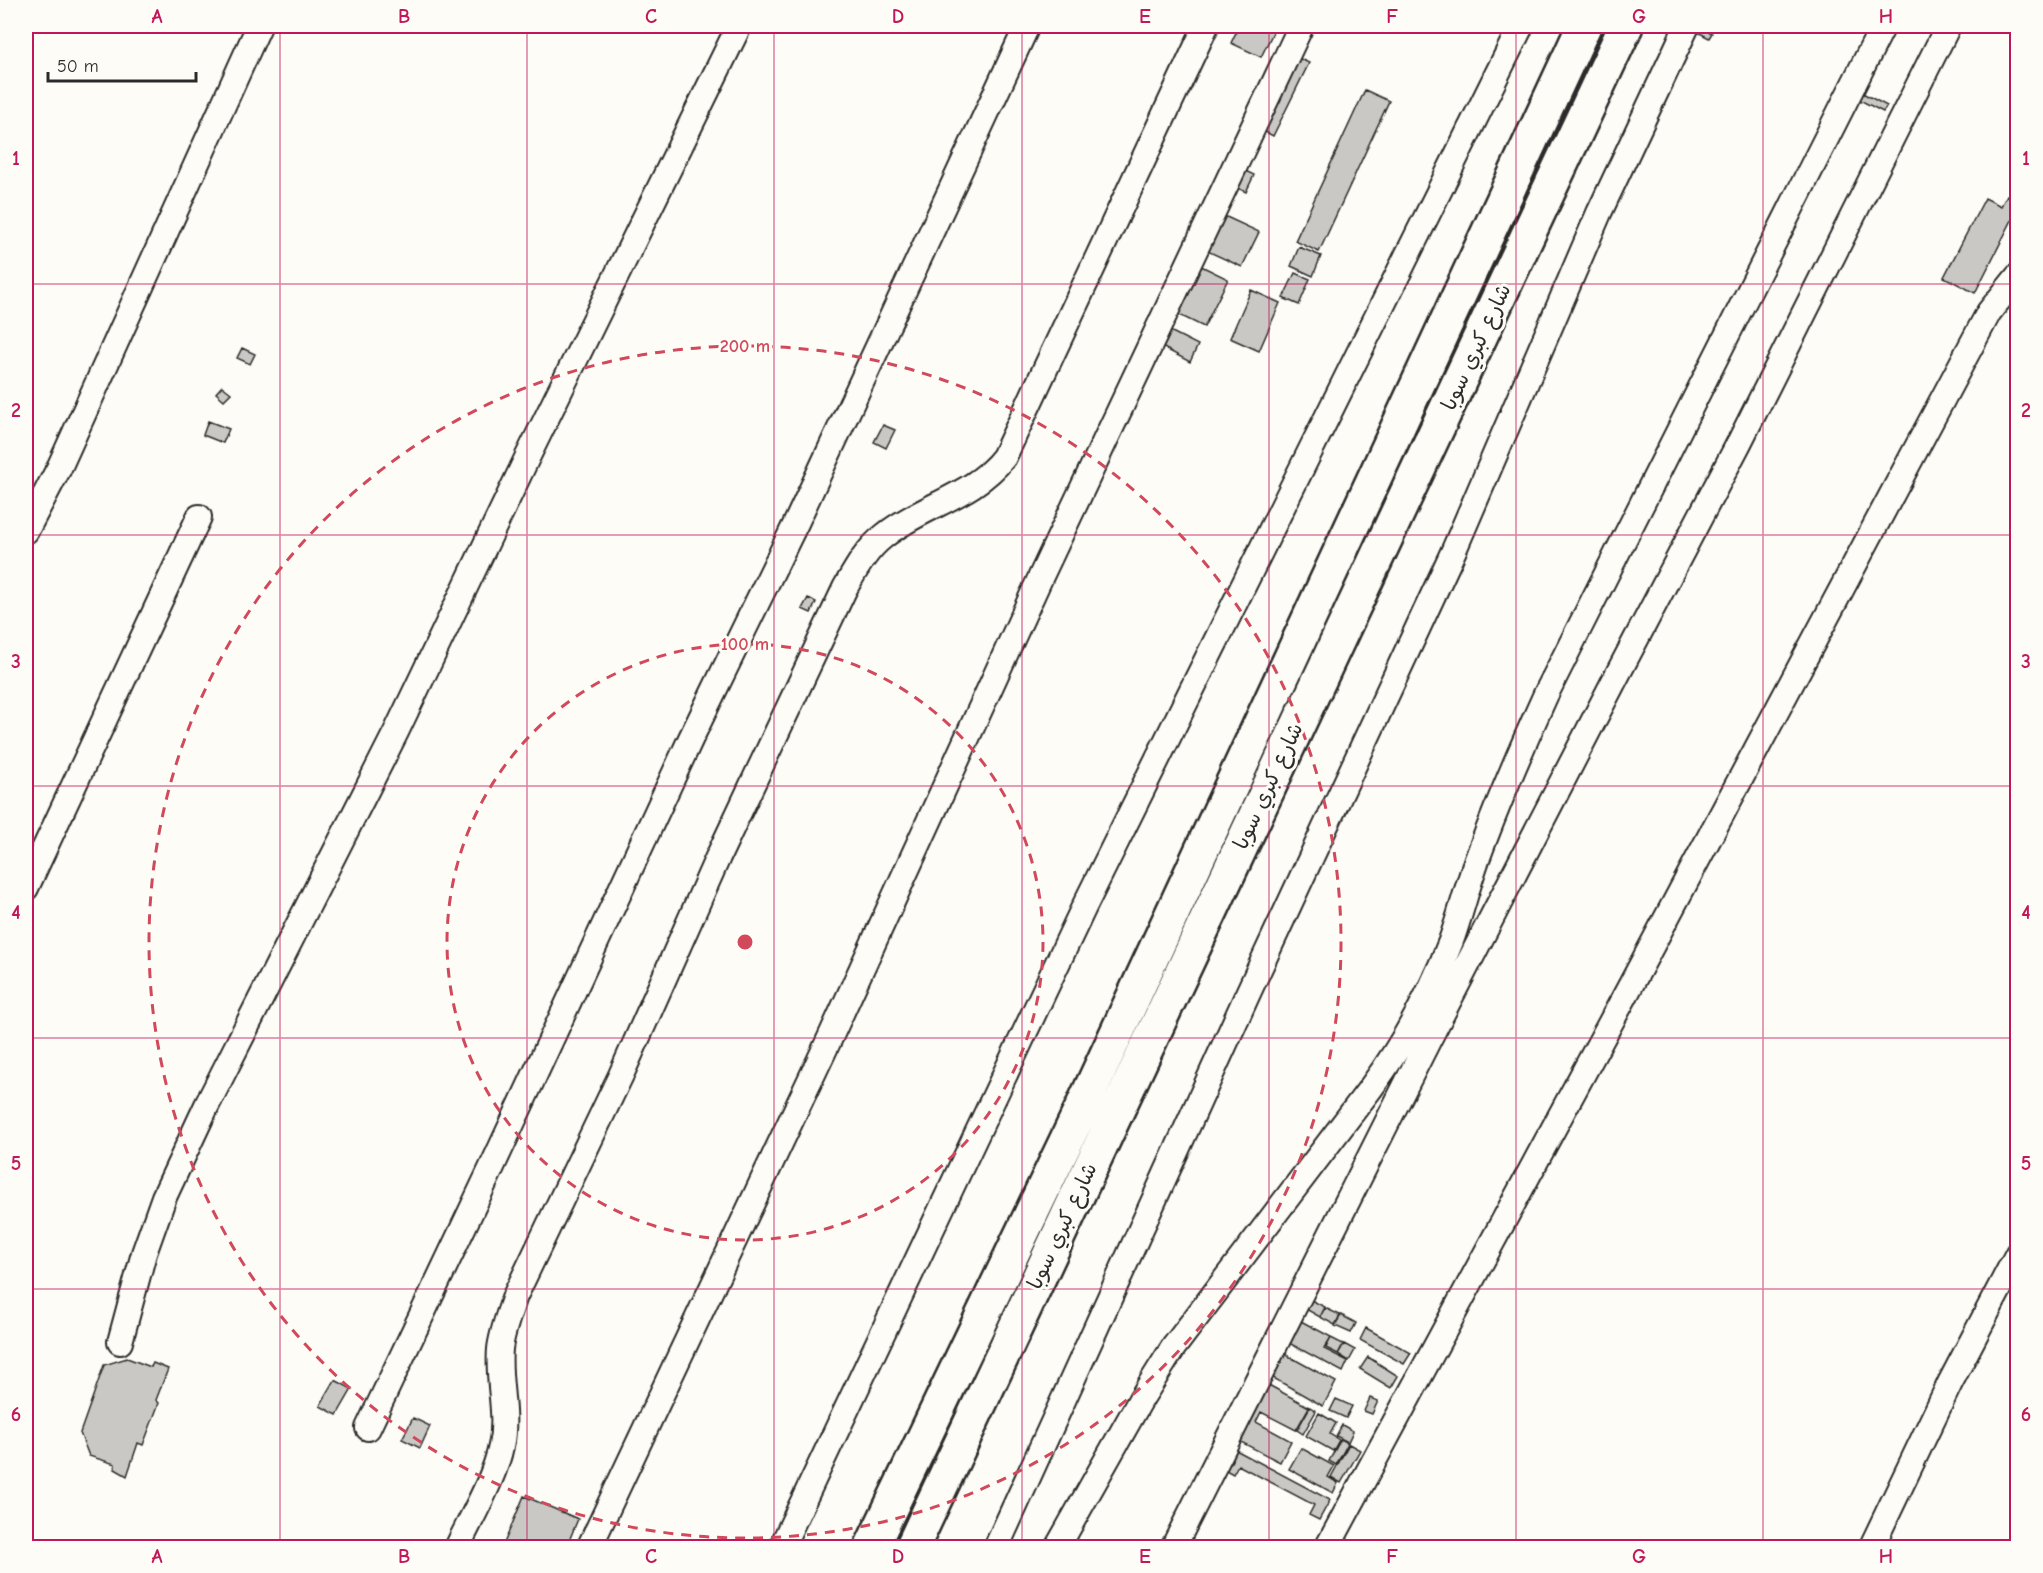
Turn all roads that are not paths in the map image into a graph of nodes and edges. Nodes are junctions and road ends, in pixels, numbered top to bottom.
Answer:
1 (259, 26) edge
2 (739, 26) edge
3 (1027, 26) edge
4 (1206, 26) edge
5 (1301, 26) edge
6 (1521, 26) edge
7 (1584, 26) edge
8 (1626, 26) edge
9 (1687, 26) edge
10 (1883, 26) edge
11 (1947, 26) edge
12 (2018, 276) edge
13 (199, 517) dead end
14 (26, 531) edge
15 (26, 888) edge
16 (2018, 1253) edge
17 (120, 1342) dead end
18 (368, 1428) dead end
19 (457, 1548) edge
20 (589, 1548) edge
21 (781, 1548) edge
22 (872, 1548) edge
23 (912, 1548) edge
24 (996, 1548) edge
25 (1057, 1548) edge
26 (1173, 1548) edge
27 (1328, 1548) edge
28 (1871, 1548) edge

1 - 14 street
2 - 17 street
3 - 18 street
4 - 19 street
5 - 20 street
6 - 21 street
7 - 22 highway, شارع كبري سوبا
8 - 23 highway, شارع كبري سوبا
9 - 24 street
10 - 25 street
11 - 26 street
12 - 27 street
13 - 15 street
16 - 28 street

